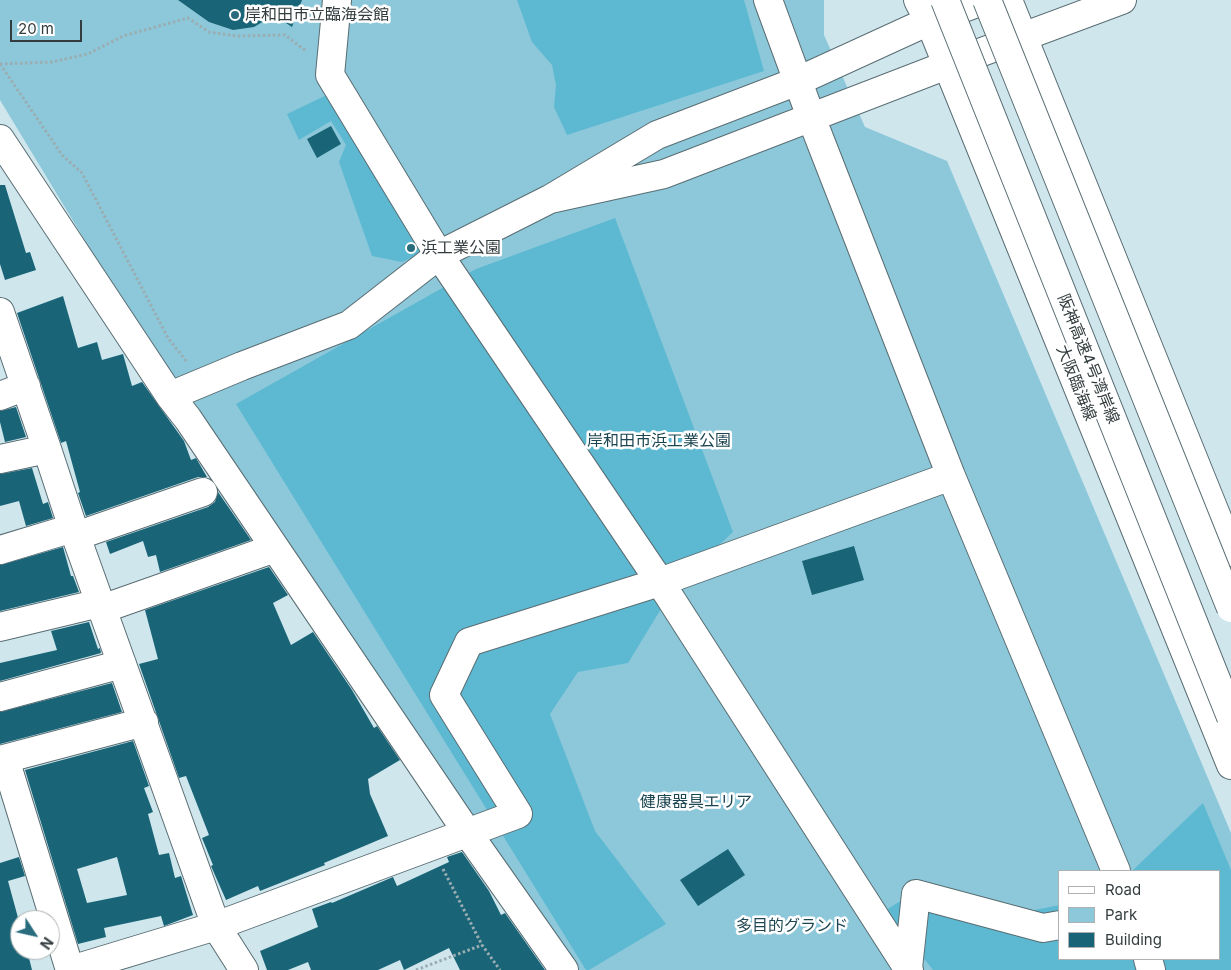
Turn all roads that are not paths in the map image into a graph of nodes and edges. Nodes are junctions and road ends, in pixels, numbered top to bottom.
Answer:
1 (337, 0) edge
2 (768, 0) edge
3 (986, 0) edge
4 (1008, 0) edge
5 (1122, 0) edge
6 (928, 5) edge
7 (1023, 36) junction
8 (947, 65) junction
9 (798, 80) junction
10 (811, 117) junction
11 (0, 139) edge
12 (550, 199) junction
13 (439, 255) junction
14 (0, 312) edge
15 (26, 386) junction
16 (0, 396) edge
17 (170, 396) junction
18 (48, 449) junction
19 (0, 459) edge
20 (950, 476) junction
21 (203, 492) dead end
22 (74, 532) junction
23 (275, 548) junction
24 (0, 550) edge
25 (1231, 552) edge
26 (660, 582) junction
27 (101, 606) junction
28 (1231, 608) edge
29 (0, 627) edge
30 (122, 664) junction
31 (0, 697) edge
32 (1231, 717) edge
33 (144, 722) junction
34 (3, 759) edge
35 (1231, 765) edge
36 (467, 832) junction
37 (1116, 870) edge
38 (1058, 925) edge
39 (216, 926) junction
40 (908, 969) edge
41 (70, 970) edge
42 (244, 970) edge
43 (564, 970) edge

1 - 13 main road
2 - 9 main road
3 - 6 main road
3 - 28 main road, bridge
4 - 7 main road
5 - 7 main road
6 - 8 main road, 大阪臨海線
6 - 9 main road
6 - 32 main road, 阪神高速4号湾岸線, bridge
7 - 8 main road
7 - 25 main road
8 - 10 main road
8 - 35 main road, 大阪臨海線
9 - 10 main road
9 - 12 main road
10 - 12 main road
10 - 20 main road
11 - 17 main road
12 - 13 main road
13 - 17 main road
13 - 26 main road
14 - 15 main road
15 - 16 main road
15 - 18 main road
17 - 23 main road
18 - 19 main road
18 - 22 main road
20 - 26 main road
20 - 37 main road
21 - 22 main road
22 - 24 main road
22 - 27 main road
23 - 27 main road
23 - 36 main road
26 - 36 main road
26 - 40 main road
27 - 29 main road
27 - 30 main road
30 - 31 main road
30 - 33 main road
33 - 34 main road
33 - 39 main road
34 - 41 main road
36 - 39 main road
36 - 43 main road
38 - 40 main road
39 - 41 main road
39 - 42 main road

